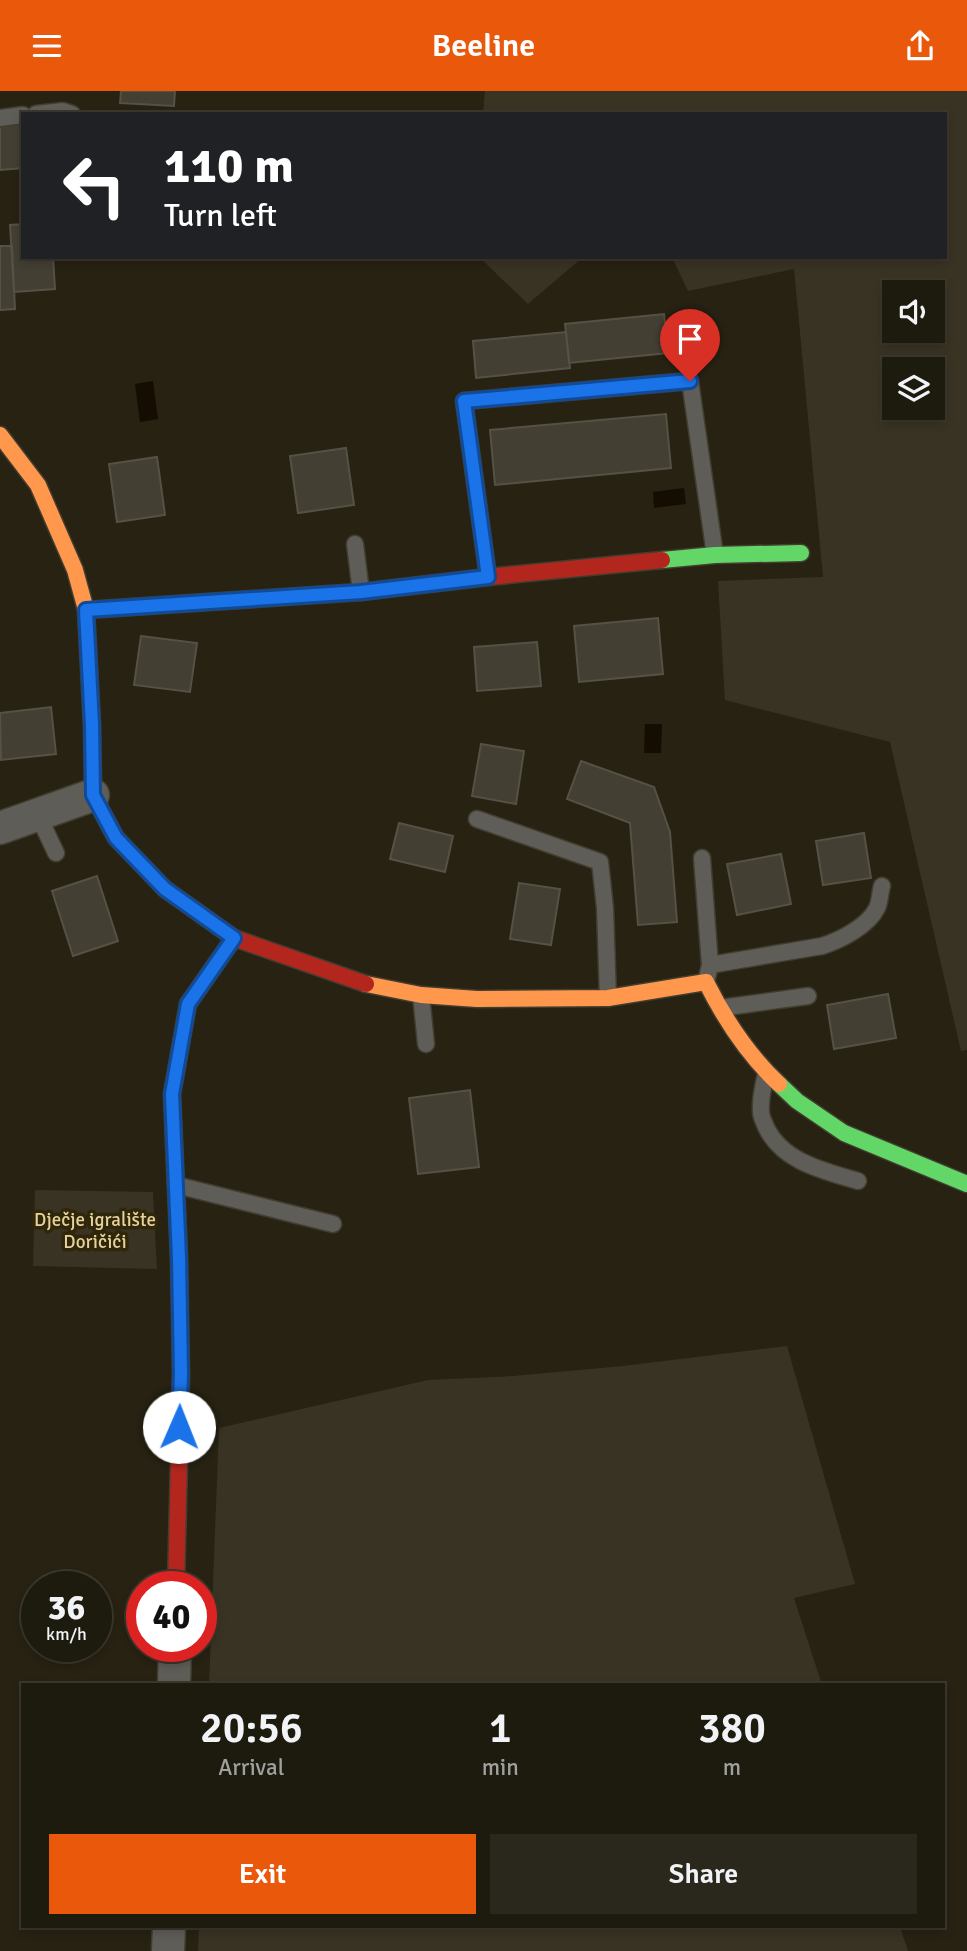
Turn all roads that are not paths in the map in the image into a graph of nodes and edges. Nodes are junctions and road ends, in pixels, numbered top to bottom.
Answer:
1 (21, 115) edge
2 (0, 118) edge
3 (0, 435) edge
4 (355, 544) dead end
5 (801, 553) dead end
6 (715, 555) junction
7 (488, 577) junction
8 (361, 592) junction
9 (86, 610) junction
10 (93, 795) junction
11 (38, 814) junction
12 (477, 819) dead end
13 (0, 828) edge
14 (56, 853) dead end
15 (702, 858) dead end
16 (882, 886) dead end
17 (234, 938) junction
18 (710, 965) junction
19 (706, 982) junction
20 (421, 996) junction
21 (808, 996) dead end
22 (608, 998) junction
23 (719, 1008) junction
24 (426, 1044) dead end
25 (766, 1071) junction
26 (858, 1181) dead end
27 (967, 1184) edge
28 (176, 1185) junction
29 (332, 1224) dead end
30 (176, 1571) edge
31 (175, 1662) edge
32 (174, 1683) edge
33 (169, 1928) edge
34 (168, 1951) edge

1 - 2 lane
3 - 9 street
4 - 8 lane
5 - 6 street
6 - 7 street
6 - 7 lane
7 - 8 street
8 - 9 street
9 - 10 street
10 - 11 street
10 - 17 street
11 - 13 street
11 - 14 lane
12 - 22 lane
15 - 18 lane
16 - 18 lane
17 - 20 street
17 - 28 street
18 - 19 lane
19 - 22 street
19 - 23 street
20 - 22 street
20 - 24 lane
21 - 23 lane
23 - 25 street
25 - 26 lane
25 - 27 street
28 - 29 lane
28 - 30 street
31 - 32 street
33 - 34 street

